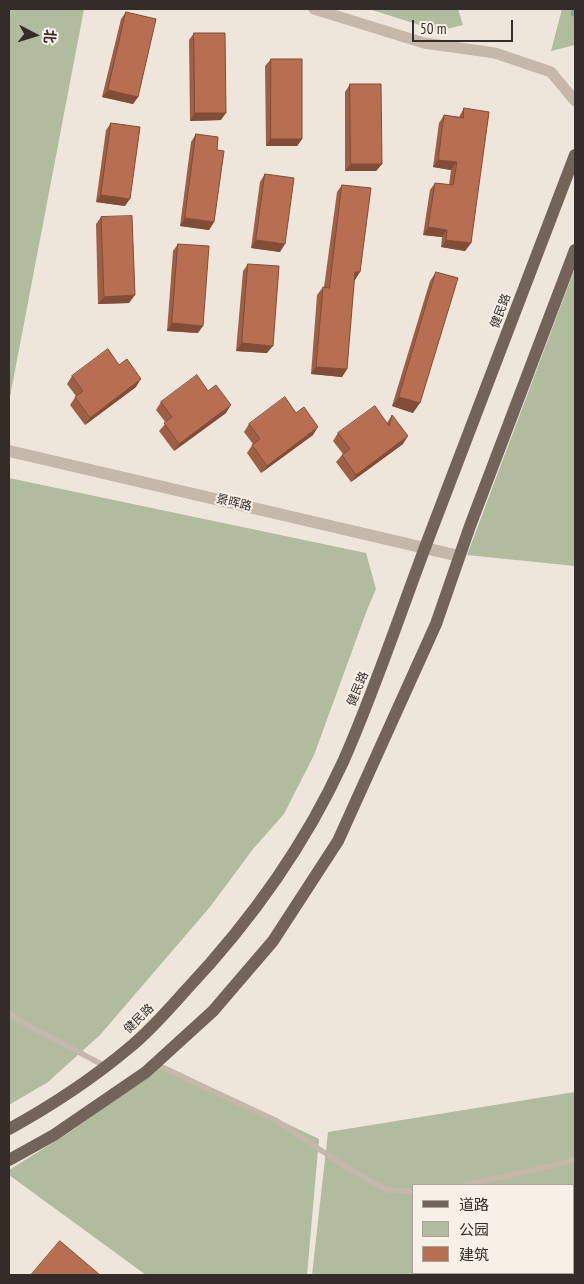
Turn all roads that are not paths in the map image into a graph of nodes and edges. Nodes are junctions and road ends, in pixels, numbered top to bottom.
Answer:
1 (314, 9) edge
2 (575, 101) edge
3 (575, 154) edge
4 (575, 250) edge
5 (9, 451) edge
6 (425, 548) junction
7 (459, 556) junction
8 (9, 1013) edge
9 (155, 1064) junction
10 (106, 1067) junction
11 (9, 1129) edge
12 (575, 1159) edge
13 (9, 1160) edge
14 (470, 1184) edge
15 (412, 1192) edge

1 - 2 street
3 - 6 main road, 健民路
4 - 7 main road
5 - 6 street, 景晖路
6 - 7 street, 景晖路
6 - 10 main road, 健民路
7 - 9 main road
8 - 10 lane
9 - 13 main road
9 - 15 lane
10 - 11 main road, 健民路
12 - 14 lane

